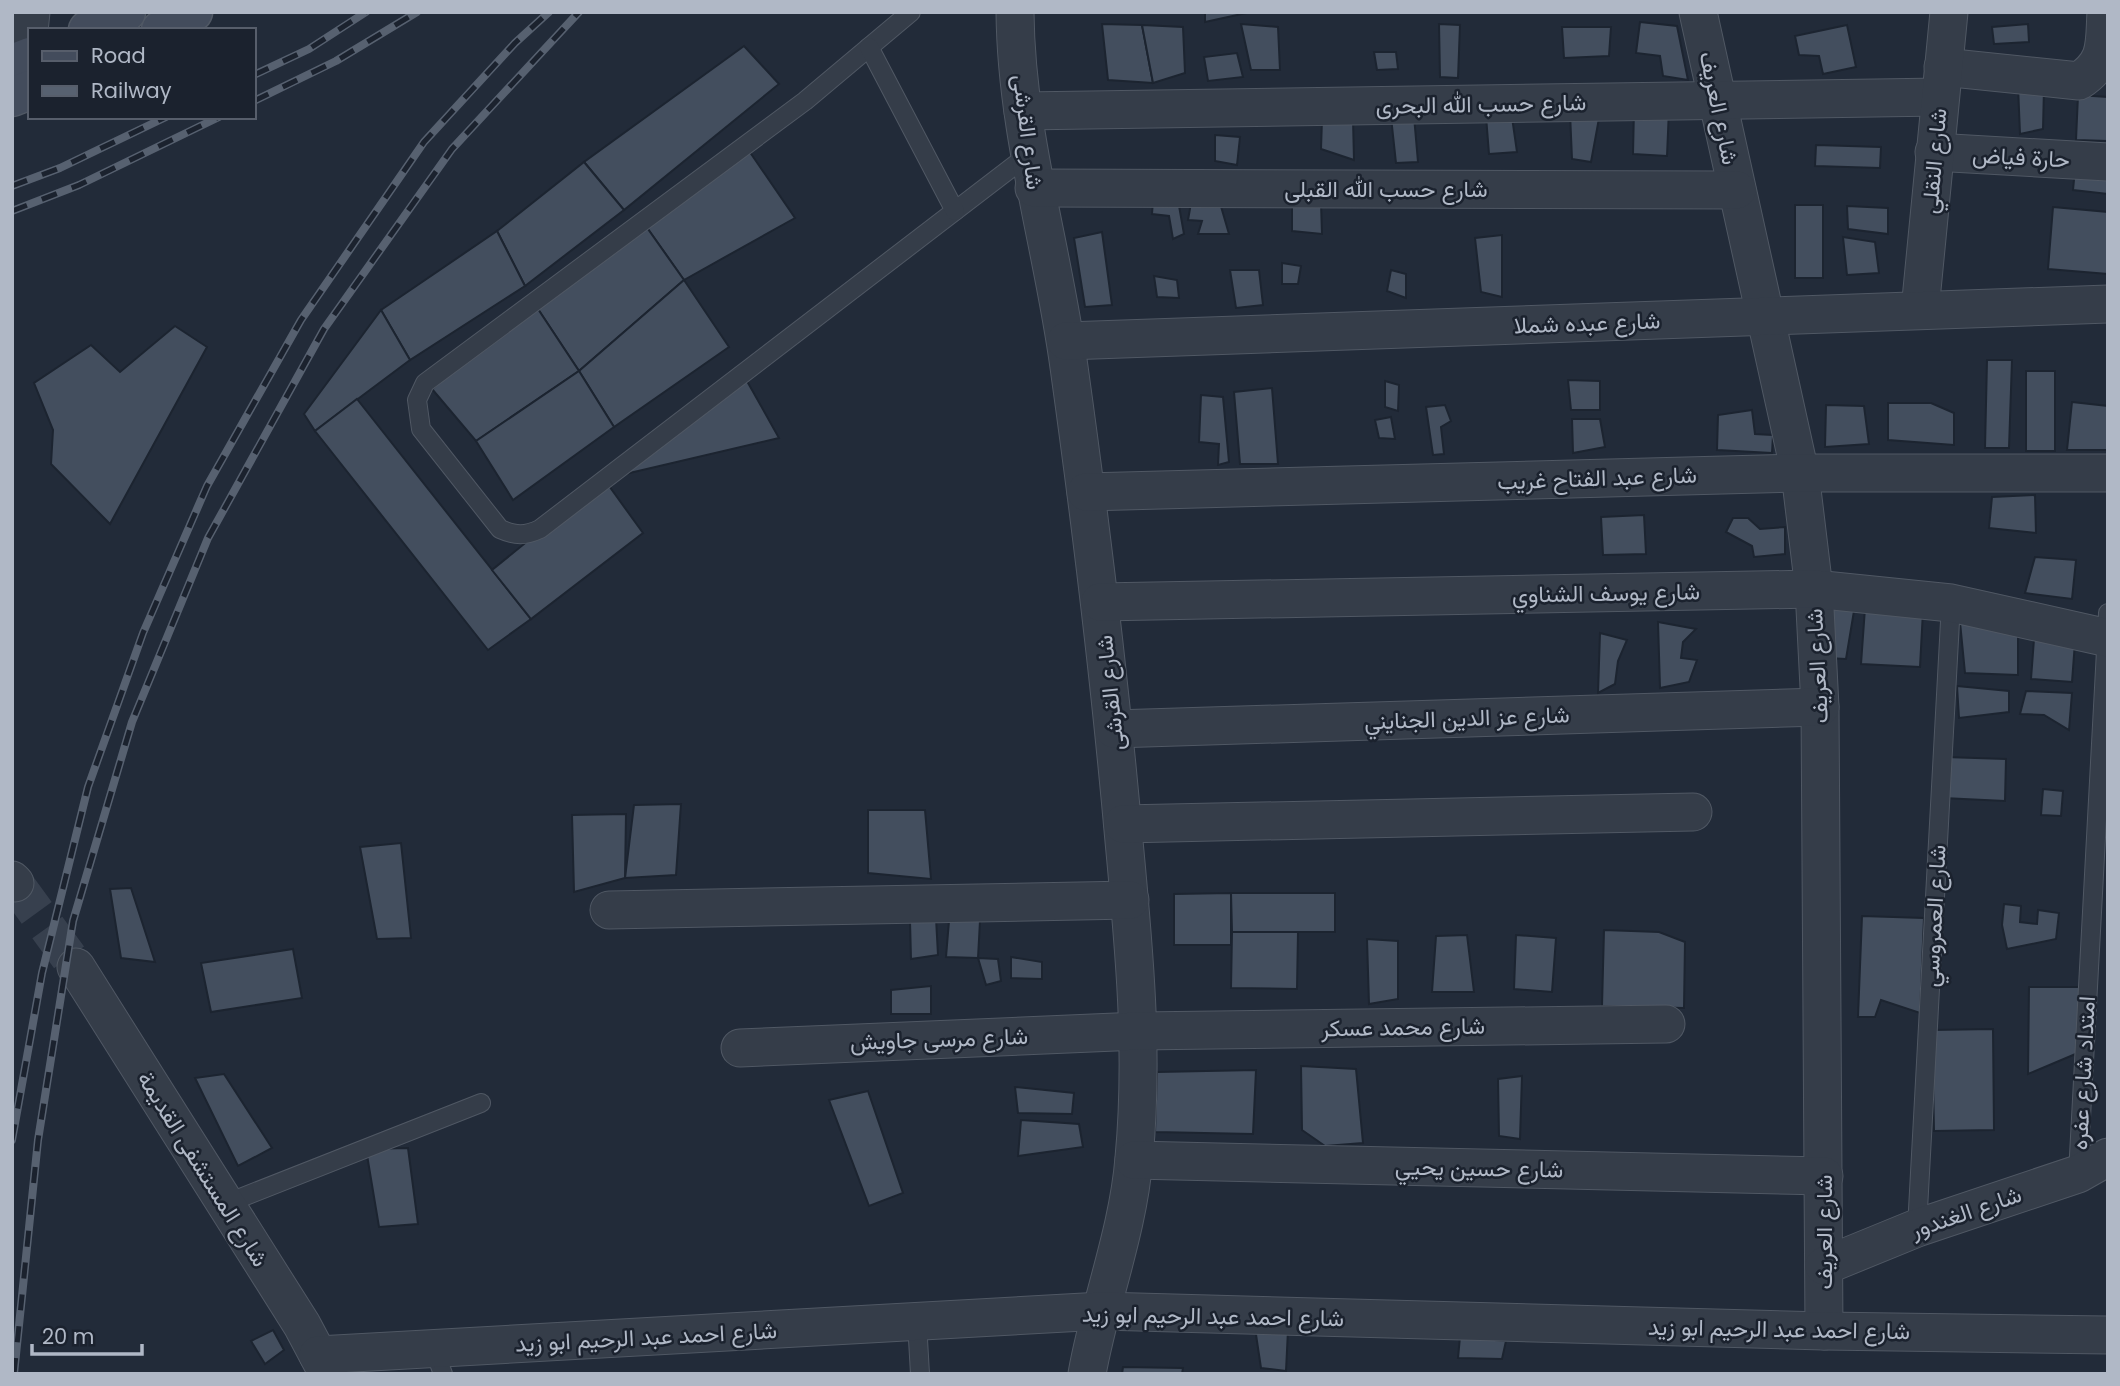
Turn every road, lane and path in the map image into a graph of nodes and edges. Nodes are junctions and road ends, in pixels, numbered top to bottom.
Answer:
1 (126, 12) edge
2 (193, 12) edge
3 (911, 12) edge
4 (1015, 12) edge
5 (1698, 12) edge
6 (1949, 12) edge
7 (2106, 12) edge
8 (92, 28) edge
9 (165, 28) edge
10 (28, 36) edge
11 (869, 47) junction
12 (24, 68) edge
13 (1941, 82) junction
14 (12, 97) edge
15 (1718, 100) junction
16 (1023, 111) junction
17 (1934, 152) junction
18 (2108, 162) edge
19 (1031, 172) junction
20 (1737, 190) junction
21 (955, 211) junction
22 (2108, 304) edge
23 (1920, 310) junction
24 (1765, 317) junction
25 (1066, 341) junction
26 (1800, 473) junction
27 (2108, 473) edge
28 (1086, 492) junction
29 (1814, 589) junction
30 (1100, 601) junction
31 (1951, 603) junction
32 (2107, 629) edge
33 (1820, 707) junction
34 (1114, 729) junction
35 (1693, 812) dead end
36 (1123, 824) junction
37 (1130, 900) junction
38 (609, 910) dead end
39 (75, 967) tunnel mouth
40 (1666, 1024) dead end
41 (1139, 1031) junction
42 (740, 1048) dead end
43 (481, 1104) dead end
44 (1134, 1160) junction
45 (2093, 1166) edge
46 (1824, 1176) junction
47 (225, 1204) junction
48 (1917, 1228) junction
49 (1824, 1266) junction
50 (1102, 1311) junction
51 (917, 1322) junction
52 (1824, 1331) junction
53 (2108, 1335) edge
54 (439, 1361) edge
55 (323, 1364) edge
56 (920, 1374) edge
57 (1087, 1374) edge

1 - 8 street
2 - 9 street
3 - 11 lane
4 - 16 street, شارع القرشى
5 - 15 street, شارع العريف
6 - 13 street, شارع النقلي
7 - 13 street, شارع حسب الله البحرى
10 - 12 street
11 - 21 lane
11 - 21 lane
12 - 14 street
13 - 15 street, شارع حسب الله البحرى
13 - 17 street, شارع النقلي
15 - 16 street, شارع حسب الله البحرى
15 - 20 street, شارع العريف
16 - 19 street, شارع القرشى
17 - 18 street, حارة فياض
17 - 23 street, شارع النقلي
19 - 20 street, شارع حسب الله القبلى
19 - 21 lane
19 - 25 street, شارع القرشى
20 - 24 street, شارع العريف
22 - 23 street, شارع عبده شملا
23 - 24 street, شارع عبده شملا
24 - 25 street, شارع عبده شملا
24 - 26 street, شارع العريف
25 - 28 street, شارع القرشى
26 - 27 street, شارع عبد الفتاح غريب
26 - 28 street, شارع عبد الفتاح غريب
26 - 29 street, شارع العريف
28 - 30 street, شارع القرشى
29 - 30 street, شارع يوسف الشناوي
29 - 31 street, شارع يوسف الشناوي
29 - 33 street, شارع العريف
30 - 34 street, شارع القرشى
31 - 32 street, شارع يوسف الشناوي
31 - 48 lane, شارع العمروسي
32 - 45 lane, امتداد شارع عفره
33 - 34 street, شارع عز الدين الجنايني
33 - 46 street, شارع العريف
34 - 36 street, شارع القرشى
35 - 36 street
36 - 37 street, شارع القرشى
37 - 38 street
37 - 41 street, شارع القرشى
39 - 47 street, شارع المستشفى القديمة
40 - 41 street, شارع محمد عسكر
41 - 42 street, شارع مرسى جاويش
41 - 44 street, شارع القرشى
43 - 47 lane
44 - 46 street, شارع حسين يحيي
44 - 50 street, شارع القرشى
45 - 48 street, شارع الغندور
46 - 49 street, شارع العريف
47 - 55 street, شارع المستشفى القديمة
48 - 49 street, شارع الغندور
49 - 52 street, شارع العريف
50 - 51 street, شارع احمد عبد الرحيم ابو زيد
50 - 52 street, شارع احمد عبد الرحيم ابو زيد
50 - 57 street, شارع القرشى
51 - 54 street, شارع احمد عبد الرحيم ابو زيد
51 - 56 lane
52 - 53 street, شارع احمد عبد الرحيم ابو زيد
54 - 55 street, شارع احمد عبد الرحيم ابو زيد

